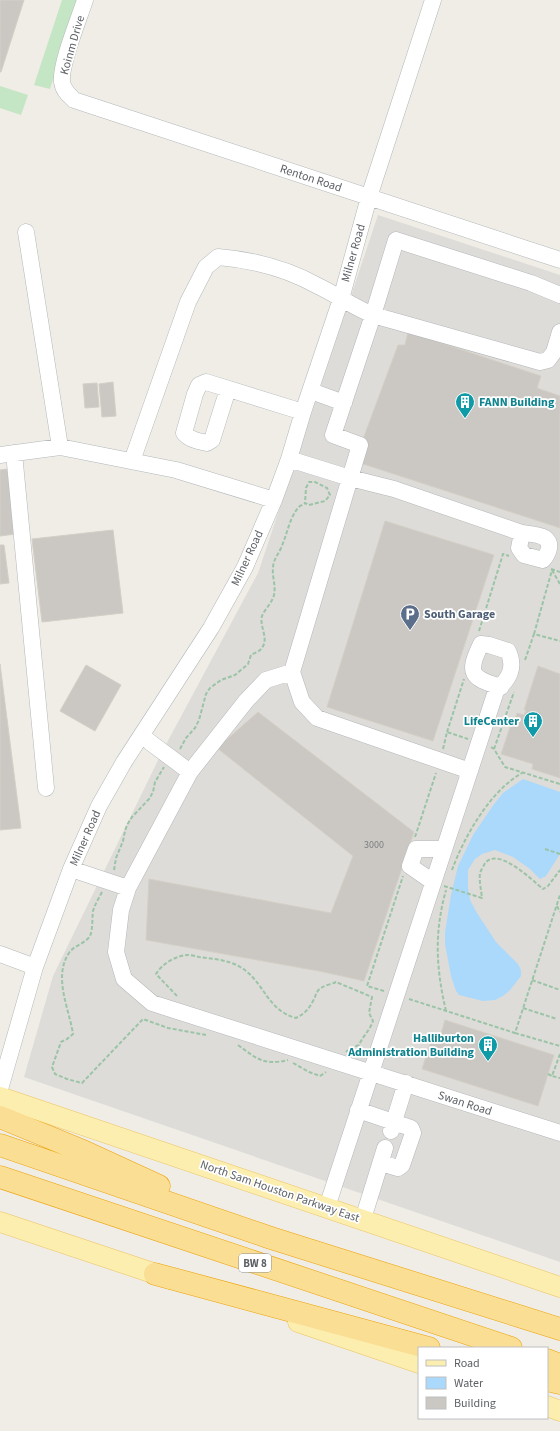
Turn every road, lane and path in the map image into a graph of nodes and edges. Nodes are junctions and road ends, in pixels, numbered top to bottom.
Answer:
1 (85, 0) edge
2 (433, 0) edge
3 (64, 91) joint
4 (369, 197) junction
5 (26, 232) dead end
6 (560, 260) edge
7 (560, 295) edge
8 (341, 299) junction
9 (373, 315) junction
10 (560, 332) edge
11 (228, 389) dead end
12 (311, 391) junction
13 (344, 403) junction
14 (303, 412) junction
15 (60, 447) junction
16 (7, 454) edge
17 (289, 459) junction
18 (132, 461) junction
19 (350, 478) junction
20 (274, 500) junction
21 (305, 503) junction
22 (522, 533) dead end
23 (510, 556) dead end
24 (545, 568) dead end
25 (552, 570) junction
26 (560, 572) edge
27 (560, 584) edge
28 (534, 634) dead end
29 (477, 636) dead end
30 (292, 672) junction
31 (466, 672) dead end
32 (501, 687) dead end
33 (447, 732) junction
34 (142, 735) junction
35 (480, 742) junction
36 (172, 758) junction
37 (439, 761) junction
38 (470, 771) junction
39 (190, 772) junction
40 (522, 773) junction
41 (560, 784) edge
42 (46, 788) dead end
43 (413, 843) dead end
44 (444, 849) junction
45 (545, 849) dead end
46 (560, 854) edge
47 (71, 869) junction
48 (560, 870) edge
49 (403, 873) dead end
50 (451, 873) dead end
51 (108, 881) junction
52 (443, 883) junction
53 (128, 888) junction
54 (560, 895) edge
55 (557, 905) junction
56 (560, 907) edge
57 (560, 912) edge
58 (0, 954) edge
59 (36, 967) junction
60 (532, 980) junction
61 (560, 990) edge
62 (396, 995) junction
63 (179, 998) dead end
64 (523, 1008) junction
65 (446, 1011) junction
66 (202, 1019) junction
67 (557, 1020) dead end
68 (515, 1033) junction
69 (237, 1044) dead end
70 (560, 1046) edge
71 (560, 1054) edge
72 (339, 1062) junction
73 (371, 1072) junction
74 (548, 1074) dead end
75 (552, 1076) junction
76 (560, 1078) edge
77 (406, 1083) junction
78 (0, 1089) edge
79 (0, 1097) edge
80 (358, 1110) junction
81 (0, 1117) edge
82 (392, 1127) junction
83 (560, 1133) edge
84 (0, 1144) edge
85 (0, 1177) edge
86 (327, 1207) junction
87 (363, 1219) junction
88 (0, 1222) edge
89 (271, 1238) junction
90 (155, 1274) junction
91 (560, 1287) edge
92 (560, 1329) edge
93 (425, 1347) edge
94 (508, 1347) edge
95 (548, 1360) edge
96 (418, 1363) edge
97 (560, 1364) edge
98 (548, 1380) edge
99 (560, 1383) edge
100 (548, 1406) edge
101 (560, 1411) edge

1 - 3 street, Koinm Drive
2 - 4 street, Milner Road
3 - 4 street, Renton Road
4 - 6 street, Renton Road
4 - 8 street, Milner Road
5 - 15 street
7 - 9 street
8 - 9 street
8 - 12 street, Milner Road
8 - 18 street
9 - 10 street
9 - 13 street
11 - 14 street
12 - 13 street
12 - 14 street, Milner Road
13 - 19 street
14 - 17 street, Milner Road
15 - 16 street
15 - 18 street
16 - 42 street
17 - 19 street
17 - 20 street, Milner Road
18 - 20 street
19 - 22 street
19 - 30 street
20 - 34 street, Milner Road
21 - 21 path
21 - 36 path
23 - 29 path
24 - 25 path
25 - 26 path
25 - 27 path
25 - 28 path
30 - 37 street
30 - 39 street, Swan Road
31 - 33 path
32 - 35 street
33 - 35 path
33 - 37 path
34 - 36 street
34 - 47 street, Milner Road
35 - 38 street
35 - 40 path
36 - 39 street
36 - 51 path
37 - 38 street
37 - 43 path
38 - 44 street
39 - 53 street, Swan Road
40 - 41 path
40 - 50 path
44 - 52 street
44 - 52 street
45 - 46 path
47 - 51 street
47 - 59 street, Milner Road
48 - 52 path
49 - 62 path
51 - 53 street
51 - 66 path
52 - 62 street
52 - 65 path
53 - 66 street, Swan Road
54 - 55 path
55 - 56 path
55 - 57 path
55 - 60 path
58 - 59 street
59 - 78 street, Milner Road
60 - 61 path
60 - 64 path
62 - 65 path
62 - 73 street
63 - 72 path
64 - 67 path
64 - 68 path
65 - 68 path
66 - 72 street, Swan Road
68 - 70 path
69 - 72 path
71 - 75 path
72 - 73 street, Swan Road
73 - 77 street, Swan Road
73 - 80 street
74 - 75 path
75 - 76 path
77 - 82 street
77 - 83 street, Swan Road
79 - 86 main road, North Sam Houston Parkway East
80 - 82 street
80 - 86 street
81 - 89 highway
82 - 87 street
84 - 89 highway, BW 8
85 - 94 highway, BW 8
86 - 87 main road, North Sam Houston Parkway East
87 - 91 main road, North Sam Houston Parkway East
88 - 90 main road
89 - 92 highway, BW 8
90 - 93 highway
90 - 96 main road
95 - 97 highway
98 - 99 highway
100 - 101 main road

